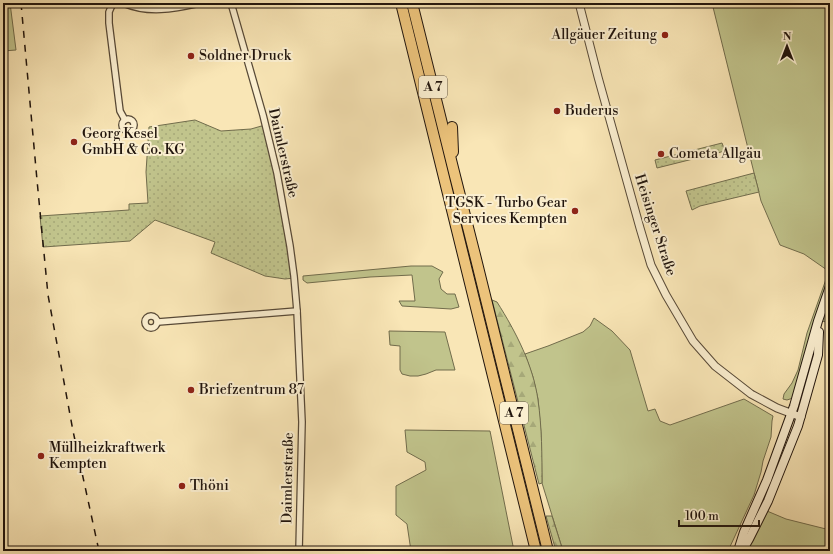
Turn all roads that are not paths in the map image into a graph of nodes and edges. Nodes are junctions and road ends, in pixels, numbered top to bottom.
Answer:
1 (113, 3) edge
2 (123, 3) edge
3 (200, 3) edge
4 (231, 3) edge
5 (401, 3) edge
6 (412, 3) edge
7 (579, 3) edge
8 (125, 120) dead end
9 (452, 127) dead end
10 (454, 172) junction
11 (830, 286) edge
12 (297, 311) junction
13 (818, 321) junction
14 (158, 322) dead end
15 (792, 413) junction
16 (801, 416) junction
17 (299, 551) edge
18 (536, 551) edge
19 (548, 551) edge
20 (738, 551) edge
21 (742, 551) edge

1 - 8 street
2 - 3 street
4 - 12 street, Daimlerstraße
5 - 18 highway, A 7
6 - 10 highway, A 7
7 - 15 street, Heisinger Straße
9 - 10 highway
10 - 19 highway, A 7
11 - 13 main road
12 - 14 street
12 - 17 street, Daimlerstraße
13 - 15 main road
13 - 16 main road
15 - 16 street, Heisinger Straße
15 - 20 main road
16 - 21 main road

